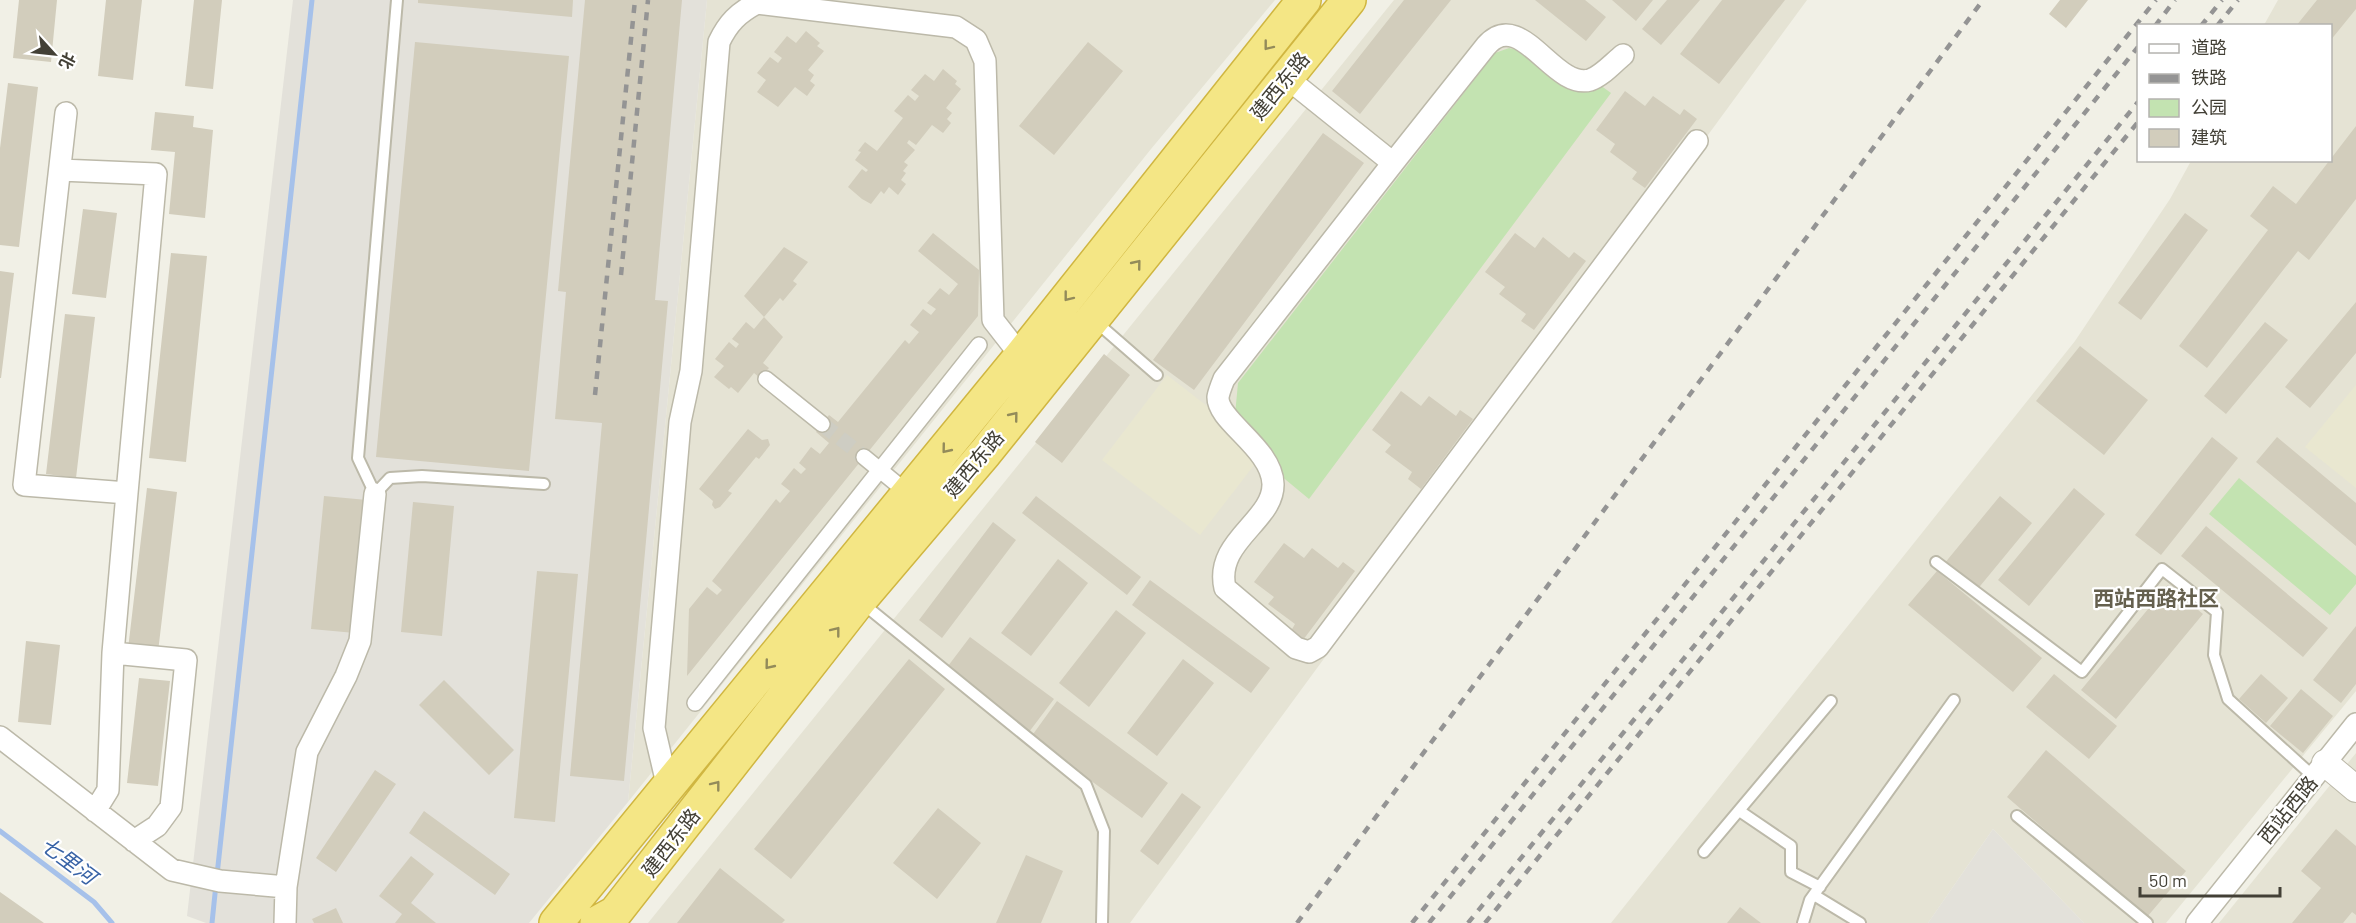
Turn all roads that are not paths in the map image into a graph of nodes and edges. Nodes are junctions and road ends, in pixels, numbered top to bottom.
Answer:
1 (398, 0) edge
2 (1304, 0) edge
3 (1349, 0) edge
4 (1623, 55) dead end
5 (1287, 78) junction
6 (66, 113) dead end
7 (1697, 141) dead end
8 (1393, 164) junction
9 (60, 170) junction
10 (1092, 319) junction
11 (979, 345) dead end
12 (1022, 356) junction
13 (1156, 375) dead end
14 (766, 379) dead end
15 (822, 424) tunnel mouth
16 (864, 457) tunnel mouth
17 (879, 470) junction
18 (544, 484) dead end
19 (127, 493) junction
20 (375, 494) junction
21 (909, 495) junction
22 (1936, 562) dead end
23 (859, 600) junction
24 (114, 653) junction
25 (1954, 700) dead end
26 (1831, 701) dead end
27 (694, 703) dead end
28 (2356, 724) edge
29 (0, 737) edge
30 (2319, 770) junction
31 (668, 788) junction
32 (2356, 789) edge
33 (95, 810) junction
34 (1741, 812) junction
35 (2017, 816) dead end
36 (134, 841) junction
37 (1704, 852) dead end
38 (278, 886) junction
39 (1817, 891) junction
40 (611, 918) edge
41 (285, 923) edge
42 (556, 923) edge
43 (1102, 923) edge
44 (1803, 923) edge
45 (1860, 923) edge
46 (2146, 923) edge
47 (2197, 923) edge

1 - 20 lane
2 -> 12 highway, 建西东路
3 - 5 highway, 建西东路
4 - 8 street
5 - 8 street
10 -> 5 highway, 建西东路
6 - 9 street
7 - 8 street
9 - 19 street
9 - 19 street
10 - 13 lane
23 -> 10 highway, 建西东路
11 - 17 street
12 -> 21 highway, 建西东路
12 - 31 street
14 - 15 street
16 - 17 street
17 - 21 street
17 - 27 street
18 - 20 lane
19 - 24 street
20 - 38 street
21 -> 31 highway, 建西东路
22 - 30 lane
40 -> 23 highway, 建西东路
23 - 43 lane
24 - 33 street
24 - 36 street
25 - 39 lane
26 - 34 lane
28 - 30 street, 西站西路
29 - 33 street
30 - 32 street
30 - 47 street, 西站西路
31 - 42 highway, 建西东路
33 - 36 street
34 - 37 lane
34 - 39 lane
35 - 46 lane
36 - 38 street
38 - 41 street
39 - 44 lane
39 - 45 lane

